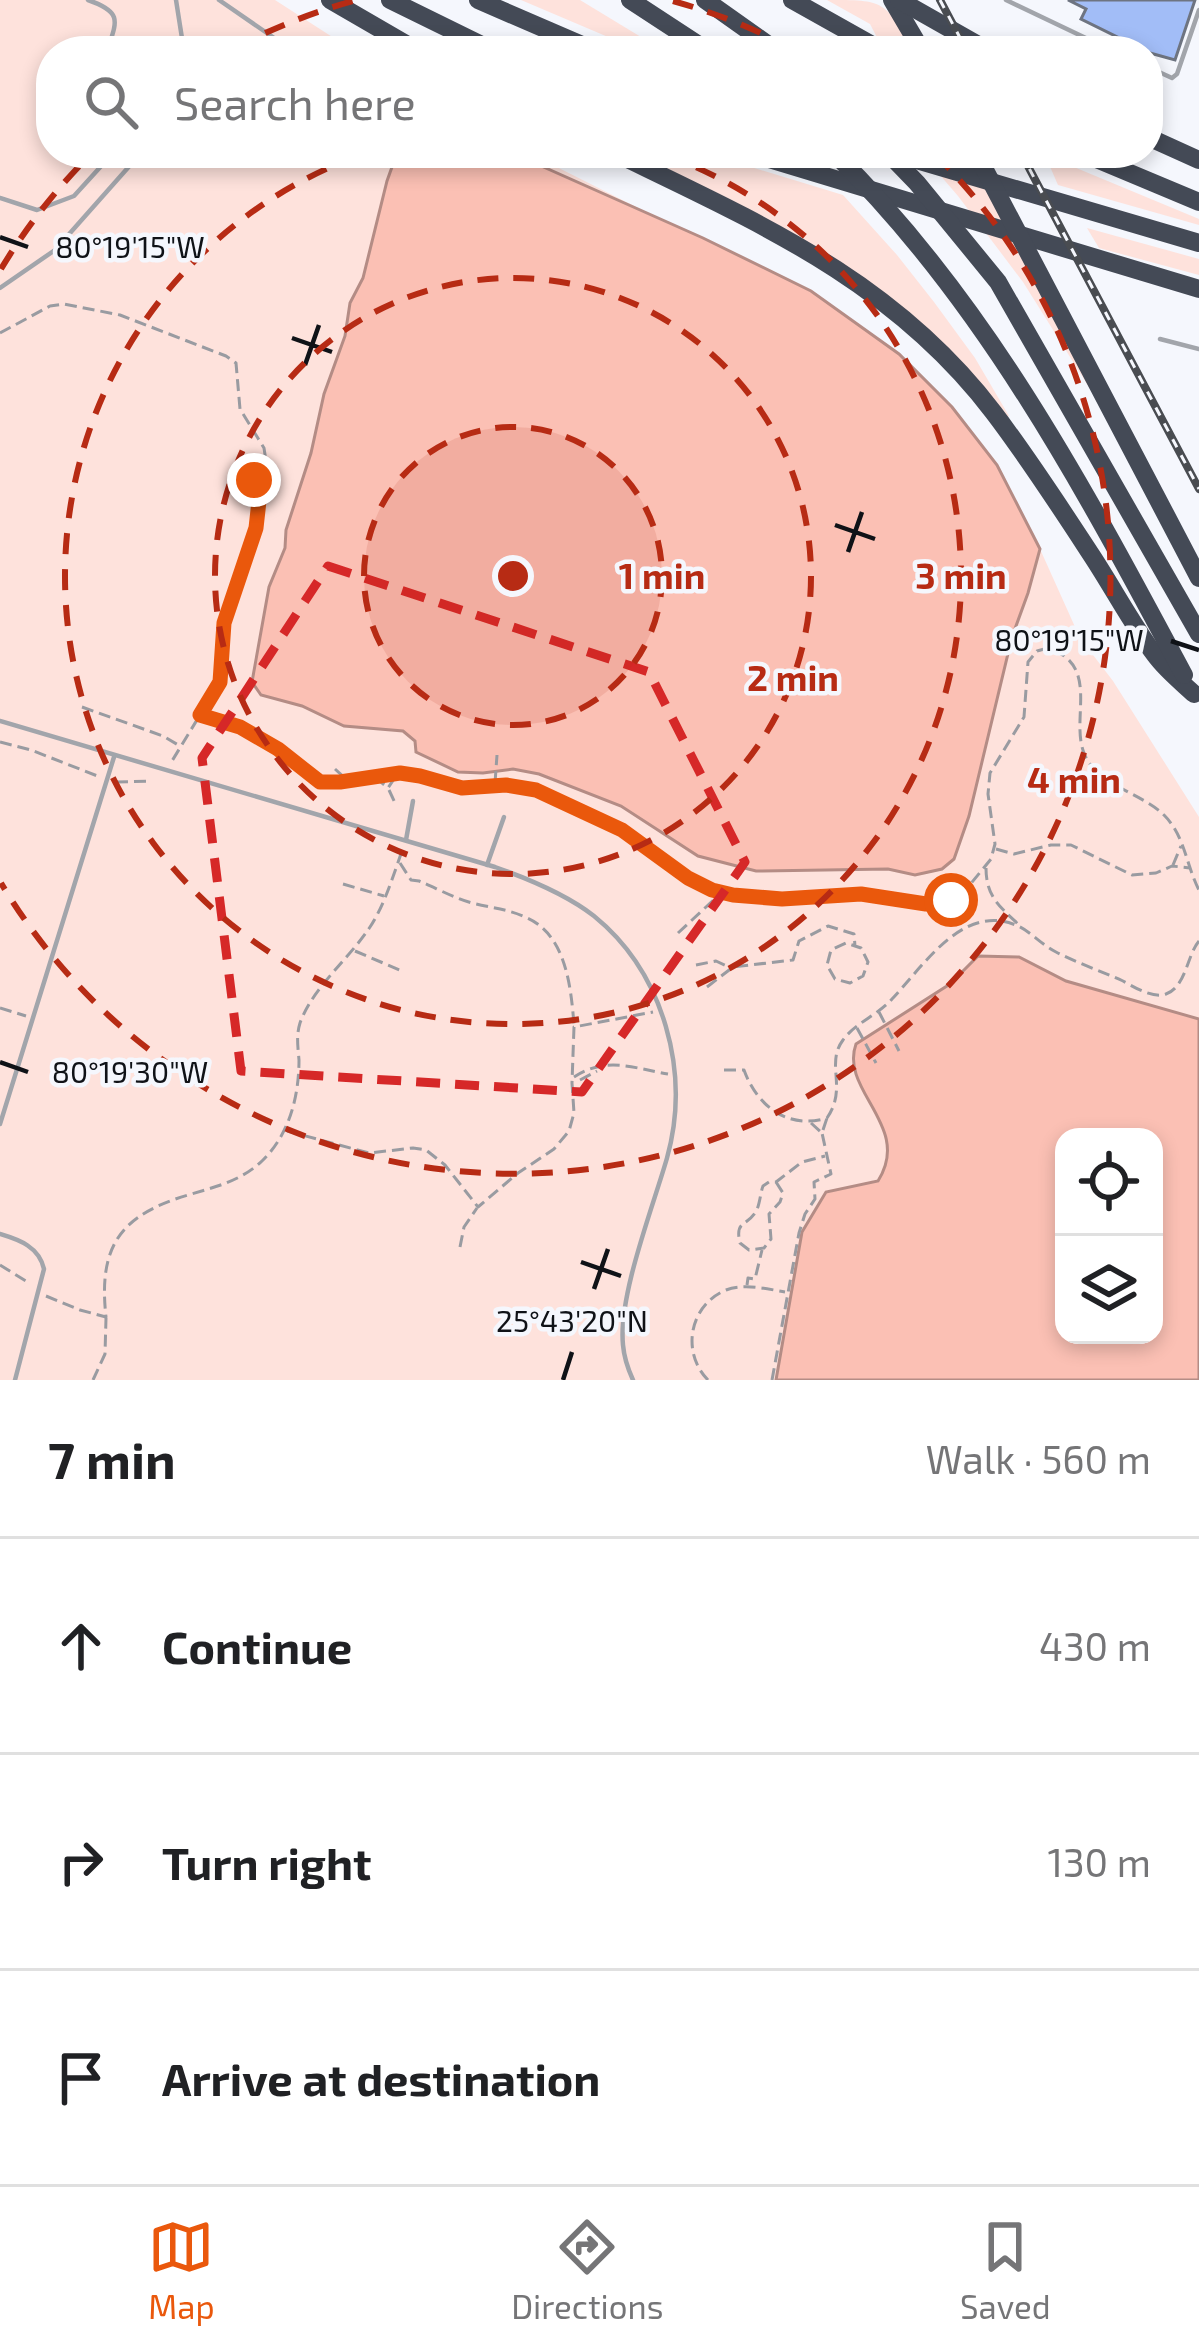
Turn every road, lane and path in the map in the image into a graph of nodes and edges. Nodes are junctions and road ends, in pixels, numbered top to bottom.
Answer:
1 (88, 0) edge
2 (176, 0) edge
3 (219, 0) edge
4 (330, 0) edge
5 (390, 0) edge
6 (478, 0) edge
7 (630, 0) edge
8 (705, 0) edge
9 (792, 0) edge
10 (895, 0) edge
11 (1006, 0) edge
12 (1199, 10) edge
13 (113, 36) edge
14 (182, 36) edge
15 (271, 36) edge
16 (392, 36) edge
17 (463, 36) edge
18 (561, 36) edge
19 (685, 36) edge
20 (756, 36) edge
21 (856, 36) edge
22 (914, 36) edge
23 (961, 36) edge
24 (1082, 36) edge
25 (1163, 74) edge
26 (1163, 131) edge
27 (1163, 144) edge
28 (1199, 146) edge
29 (1199, 160) edge
30 (99, 168) edge
31 (128, 168) edge
32 (645, 168) edge
33 (799, 168) edge
34 (848, 168) edge
35 (904, 168) edge
36 (942, 168) edge
37 (984, 168) edge
38 (1118, 168) edge
39 (0, 198) edge
40 (1199, 202) edge
41 (1199, 242) edge
42 (1, 286) edge
43 (1199, 289) edge
44 (0, 333) edge
45 (1160, 339) dead end
46 (1199, 350) edge
47 (1199, 578) edge
48 (1199, 634) edge
49 (1196, 699) edge
50 (82, 707) dead end
51 (200, 715) junction
52 (0, 721) edge
53 (0, 742) edge
54 (182, 747) junction
55 (115, 755) junction
56 (497, 755) dead end
57 (171, 764) dead end
58 (335, 770) dead end
59 (397, 774) junction
60 (374, 776) junction
61 (100, 777) dead end
62 (152, 781) dead end
63 (346, 781) junction
64 (115, 782) dead end
65 (495, 785) junction
66 (388, 788) junction
67 (413, 801) dead end
68 (396, 805) dead end
69 (504, 818) dead end
70 (406, 840) junction
71 (1182, 842) junction
72 (994, 848) junction
73 (398, 861) junction
74 (487, 865) junction
75 (986, 866) junction
76 (1172, 866) junction
77 (1190, 868) junction
78 (344, 884) dead end
79 (1199, 890) edge
80 (721, 892) junction
81 (385, 896) junction
82 (1020, 926) junction
83 (678, 933) dead end
84 (1199, 941) edge
85 (856, 946) junction
86 (353, 950) junction
87 (696, 965) dead end
88 (730, 968) junction
89 (402, 970) dead end
90 (707, 987) dead end
91 (0, 1008) edge
92 (654, 1012) dead end
93 (879, 1012) junction
94 (26, 1016) dead end
95 (574, 1027) junction
96 (856, 1027) junction
97 (899, 1051) dead end
98 (876, 1064) dead end
99 (724, 1070) dead end
100 (597, 1071) dead end
101 (668, 1074) dead end
102 (580, 1077) junction
103 (827, 1118) junction
104 (810, 1122) junction
105 (0, 1124) edge
106 (286, 1131) junction
107 (822, 1133) junction
108 (827, 1156) junction
109 (776, 1183) junction
110 (478, 1207) junction
111 (0, 1234) edge
112 (460, 1247) dead end
113 (762, 1249) junction
114 (0, 1265) edge
115 (35, 1286) dead end
116 (746, 1287) junction
117 (787, 1292) junction
118 (44, 1295) dead end
119 (106, 1317) junction
120 (15, 1380) edge
121 (93, 1380) edge
122 (633, 1380) edge
123 (708, 1380) edge
124 (772, 1380) edge

1 - 13 lane
2 - 14 lane
3 - 15 lane
4 - 16 highway
5 - 17 highway
6 - 18 highway
7 - 19 highway
8 - 20 highway
9 - 21 highway
10 - 22 highway
10 - 23 highway
11 - 24 lane
12 - 25 lane
26 - 28 highway
27 - 29 highway
30 - 39 lane
31 - 42 lane
32 - 49 highway
33 - 43 highway
34 - 49 highway
35 - 48 highway
36 - 41 highway
37 - 47 highway
38 - 40 highway
44 - 51 path
45 - 46 lane
50 - 54 path
51 - 54 path
51 - 63 path
52 - 55 lane
53 - 61 path
54 - 57 path
55 - 70 lane
55 - 105 lane
56 - 65 path
58 - 63 path
59 - 60 path
59 - 65 path
59 - 66 path
60 - 63 path
60 - 66 path
62 - 64 path
65 - 80 path
66 - 68 path
67 - 70 lane
69 - 74 lane
70 - 73 path
70 - 74 lane
71 - 72 path
71 - 76 path
71 - 77 path
72 - 75 path
72 - 76 path
73 - 81 path
73 - 95 path
74 - 122 lane
75 - 80 path
75 - 82 path
76 - 77 path
77 - 79 path
78 - 81 path
80 - 83 path
81 - 86 path
82 - 84 path
82 - 93 path
85 - 85 path
85 - 88 path
86 - 89 path
86 - 106 path
87 - 88 path
88 - 90 path
91 - 94 path
92 - 95 path
93 - 96 path
93 - 97 path
95 - 102 path
96 - 98 path
96 - 103 path
99 - 104 path
100 - 102 path
101 - 102 path
102 - 110 path
103 - 104 path
103 - 107 path
104 - 107 path
106 - 110 path
106 - 119 path
107 - 108 path
108 - 109 path
108 - 117 path
109 - 113 path
109 - 113 path
110 - 112 path
111 - 120 lane
113 - 116 path
114 - 115 path
116 - 117 path
116 - 123 path
117 - 124 path
118 - 119 path
119 - 121 path

